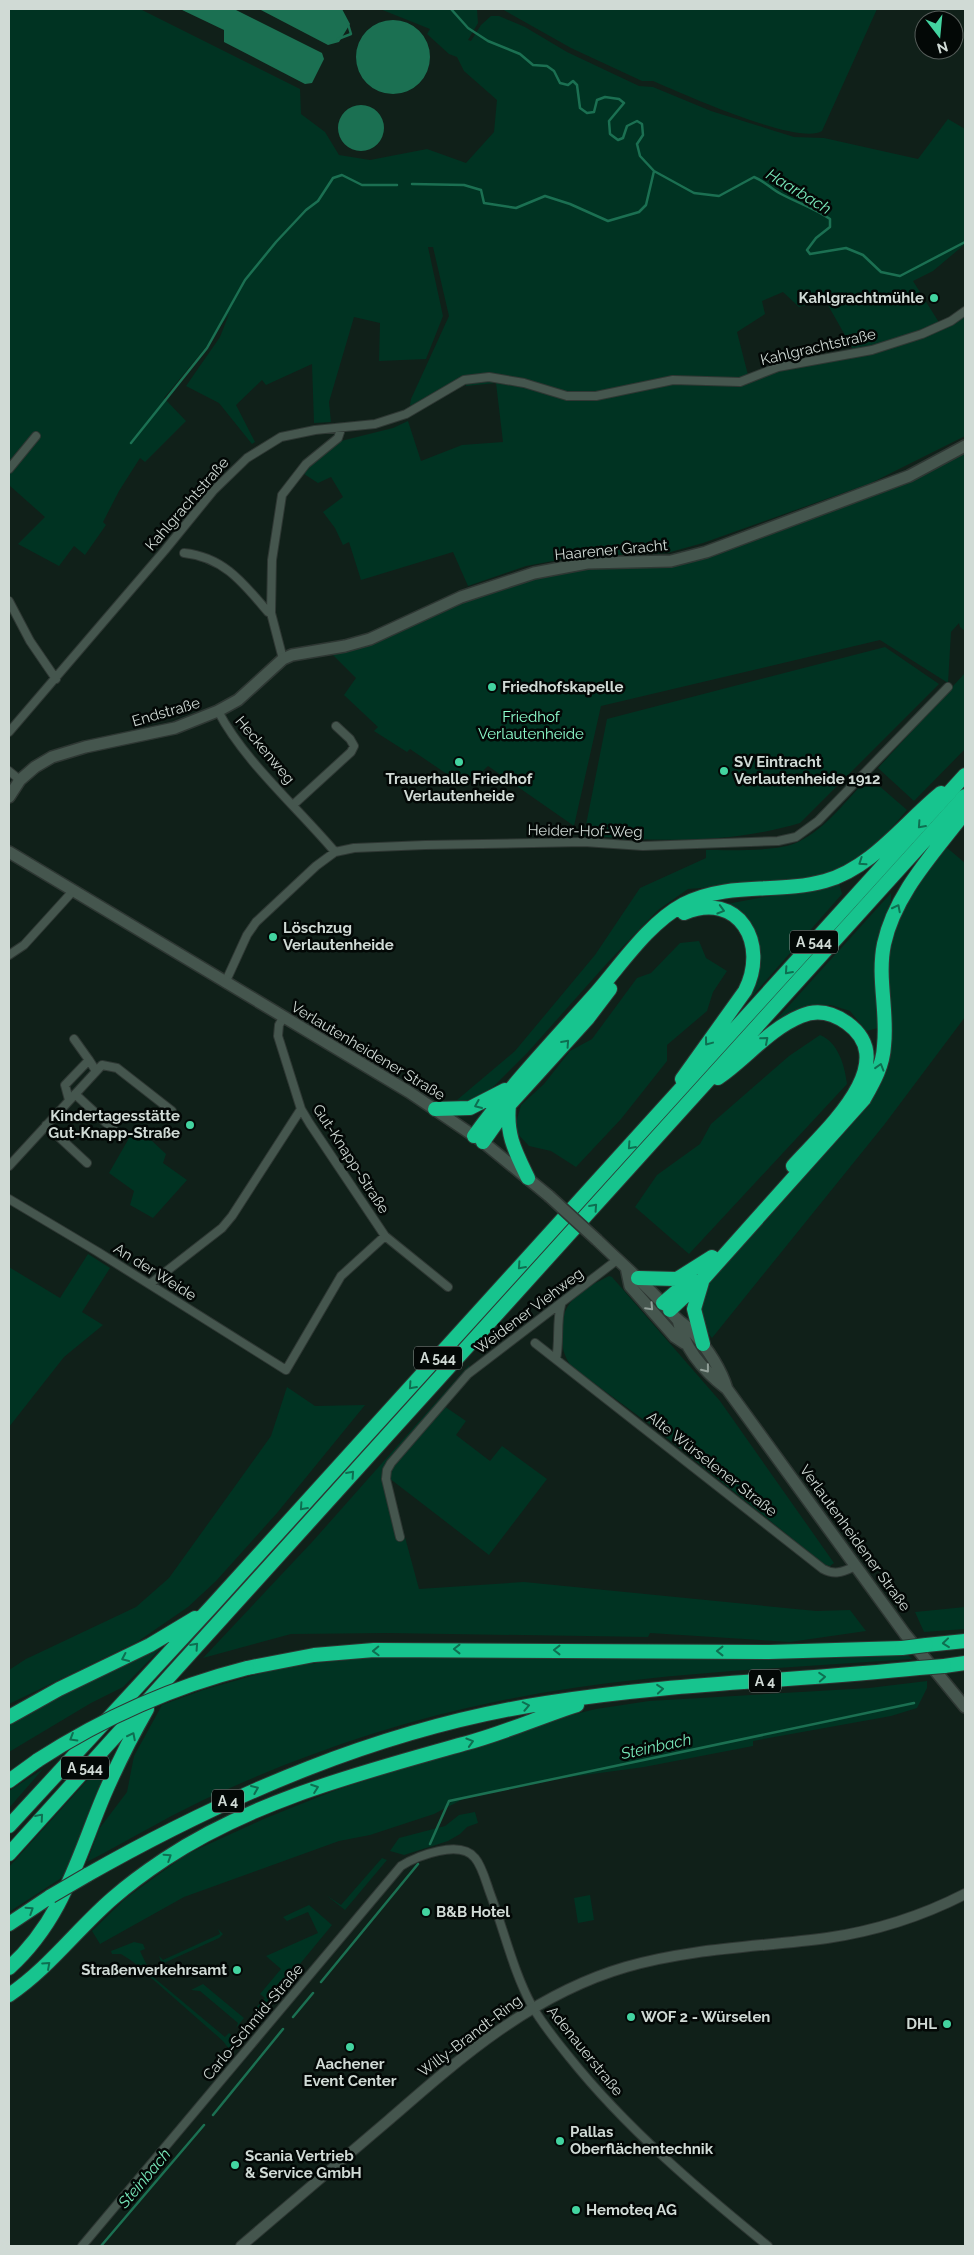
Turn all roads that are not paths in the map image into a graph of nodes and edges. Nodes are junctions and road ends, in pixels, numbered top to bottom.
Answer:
1 (965, 311) edge
2 (341, 429) junction
3 (36, 436) dead end
4 (965, 446) edge
5 (9, 469) edge
6 (184, 553) dead end
7 (9, 601) edge
8 (271, 612) junction
9 (283, 659) junction
10 (56, 679) junction
11 (948, 687) dead end
12 (218, 711) junction
13 (336, 726) dead end
14 (9, 732) edge
15 (9, 771) edge
16 (965, 774) edge
17 (20, 780) junction
18 (965, 796) edge
19 (9, 797) edge
20 (293, 805) junction
21 (965, 812) edge
22 (9, 852) edge
23 (335, 852) junction
24 (73, 891) junction
25 (9, 955) edge
26 (226, 983) junction
27 (283, 1018) junction
28 (74, 1039) dead end
29 (89, 1060) junction
30 (96, 1071) junction
31 (516, 1083) junction
32 (699, 1091) junction
33 (72, 1097) junction
34 (509, 1105) junction
35 (301, 1109) junction
36 (435, 1109) junction
37 (664, 1110) junction
38 (172, 1111) dead end
39 (46, 1125) junction
40 (116, 1132) dead end
41 (478, 1139) junction
42 (88, 1163) dead end
43 (9, 1166) edge
44 (528, 1178) junction
45 (9, 1200) edge
46 (385, 1236) junction
47 (712, 1257) junction
48 (622, 1264) junction
49 (638, 1278) junction
50 (704, 1278) junction
51 (150, 1284) junction
52 (448, 1287) dead end
53 (561, 1305) junction
54 (670, 1311) junction
55 (535, 1344) dead end
56 (703, 1344) junction
57 (688, 1346) junction
58 (556, 1360) junction
59 (727, 1389) junction
60 (400, 1538) dead end
61 (856, 1566) junction
62 (212, 1606) junction
63 (965, 1641) edge
64 (965, 1663) edge
65 (162, 1683) junction
66 (611, 1694) junction
67 (963, 1704) edge
68 (9, 1717) edge
69 (9, 1781) edge
70 (9, 1826) edge
71 (465, 1851) joint
72 (9, 1854) edge
73 (965, 1894) edge
74 (9, 1924) edge
75 (9, 1968) edge
76 (9, 1996) edge
77 (533, 2008) junction
78 (82, 2246) edge
79 (241, 2246) edge
80 (768, 2246) edge

1 - 2 street, Kahlgrachtstraße
2 - 8 street
2 - 10 street, Kahlgrachtstraße
3 - 5 street
4 - 9 main road, Haarener Gracht
6 - 8 street
7 - 10 street
8 - 9 street
9 - 12 main road, Endstraße
10 - 14 street, Kahlgrachtstraße
11 - 23 street, Heider-Hof-Weg
12 - 17 main road, Endstraße
12 - 20 street, Heckenweg
13 - 20 street, Heckenweg
15 - 17 street
16 -> 31 highway
16 -> 37 highway, A 544
17 - 19 main road, Endstraße
18 - 32 highway, A 544
20 - 23 street, Heckenweg
50 -> 21 highway
22 - 24 main road, Verlautenheidener Straße
23 - 26 street, Heider-Hof-Weg
24 - 25 street
24 - 26 main road, Verlautenheidener Straße
26 - 27 main road, Verlautenheidener Straße
27 - 35 street, Gut-Knapp-Straße
27 - 36 main road, Verlautenheidener Straße
28 - 29 street
29 - 30 street
29 - 33 street
30 - 33 street
30 - 38 street
31 -> 36 highway
31 - 41 highway
32 -> 47 highway
65 -> 32 highway, A 544
33 - 39 street
33 - 40 street
34 -> 37 highway
34 - 41 highway
34 - 44 highway
35 - 46 street, Gut-Knapp-Straße
35 - 51 street
36 - 41 main road, Verlautenheidener Straße
37 -> 62 highway, A 544
39 - 42 street
39 - 43 street
41 - 44 main road, Verlautenheidener Straße
44 - 48 main road, Verlautenheidener Straße, bridge
45 - 51 street, An der Weide
46 - 51 street, An der Weide
46 - 52 street, Gut-Knapp-Straße
47 - 49 highway
47 - 54 highway
48 - 49 main road, Verlautenheidener Straße
48 - 53 street, Weidener Viehweg
48 -> 57 main road
49 - 54 main road, Verlautenheidener Straße
50 - 54 highway
50 - 56 highway
53 - 58 street
53 - 60 street, Weidener Viehweg
54 - 56 main road, Verlautenheidener Straße
54 - 57 main road, Verlautenheidener Straße
55 - 58 street, Alte Würselener Straße
56 - 59 main road, Verlautenheidener Straße
57 -> 59 main road, Verlautenheidener Straße
58 - 61 street, Alte Würselener Straße
59 - 61 main road, Verlautenheidener Straße
61 - 67 main road, Verlautenheidener Straße
62 -> 68 highway
62 - 70 highway, A 544
63 -> 69 highway, A 4, bridge
66 -> 64 highway, A 4, bridge
72 -> 65 highway, A 544
75 -> 65 highway
74 -> 66 highway, A 4, bridge
76 -> 66 highway
71 - 77 street, Adenauerstraße
71 - 78 street, Carlo-Schmid-Straße
73 - 77 street, Willy-Brandt-Ring
77 - 79 street, Willy-Brandt-Ring
77 - 80 street, Adenauerstraße

